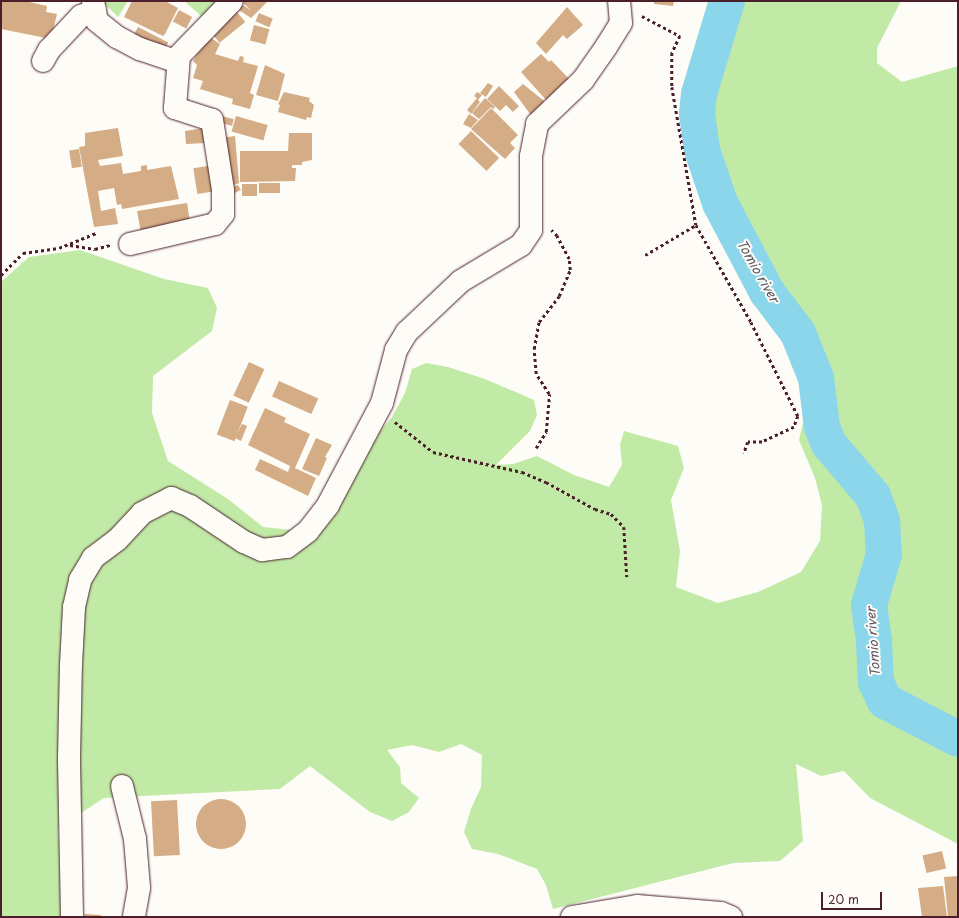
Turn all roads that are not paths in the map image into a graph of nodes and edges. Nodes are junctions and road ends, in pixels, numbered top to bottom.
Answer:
1 (232, 1) edge
2 (619, 4) edge
3 (94, 6) edge
4 (179, 56) junction
5 (43, 61) dead end
6 (130, 244) road end
7 (122, 786) dead end
8 (72, 917) edge
9 (134, 917) edge
10 (572, 917) edge
11 (732, 917) edge

1 - 4 street
2 - 8 street
3 - 4 street
3 - 5 street
4 - 6 street
7 - 9 street
10 - 11 street

